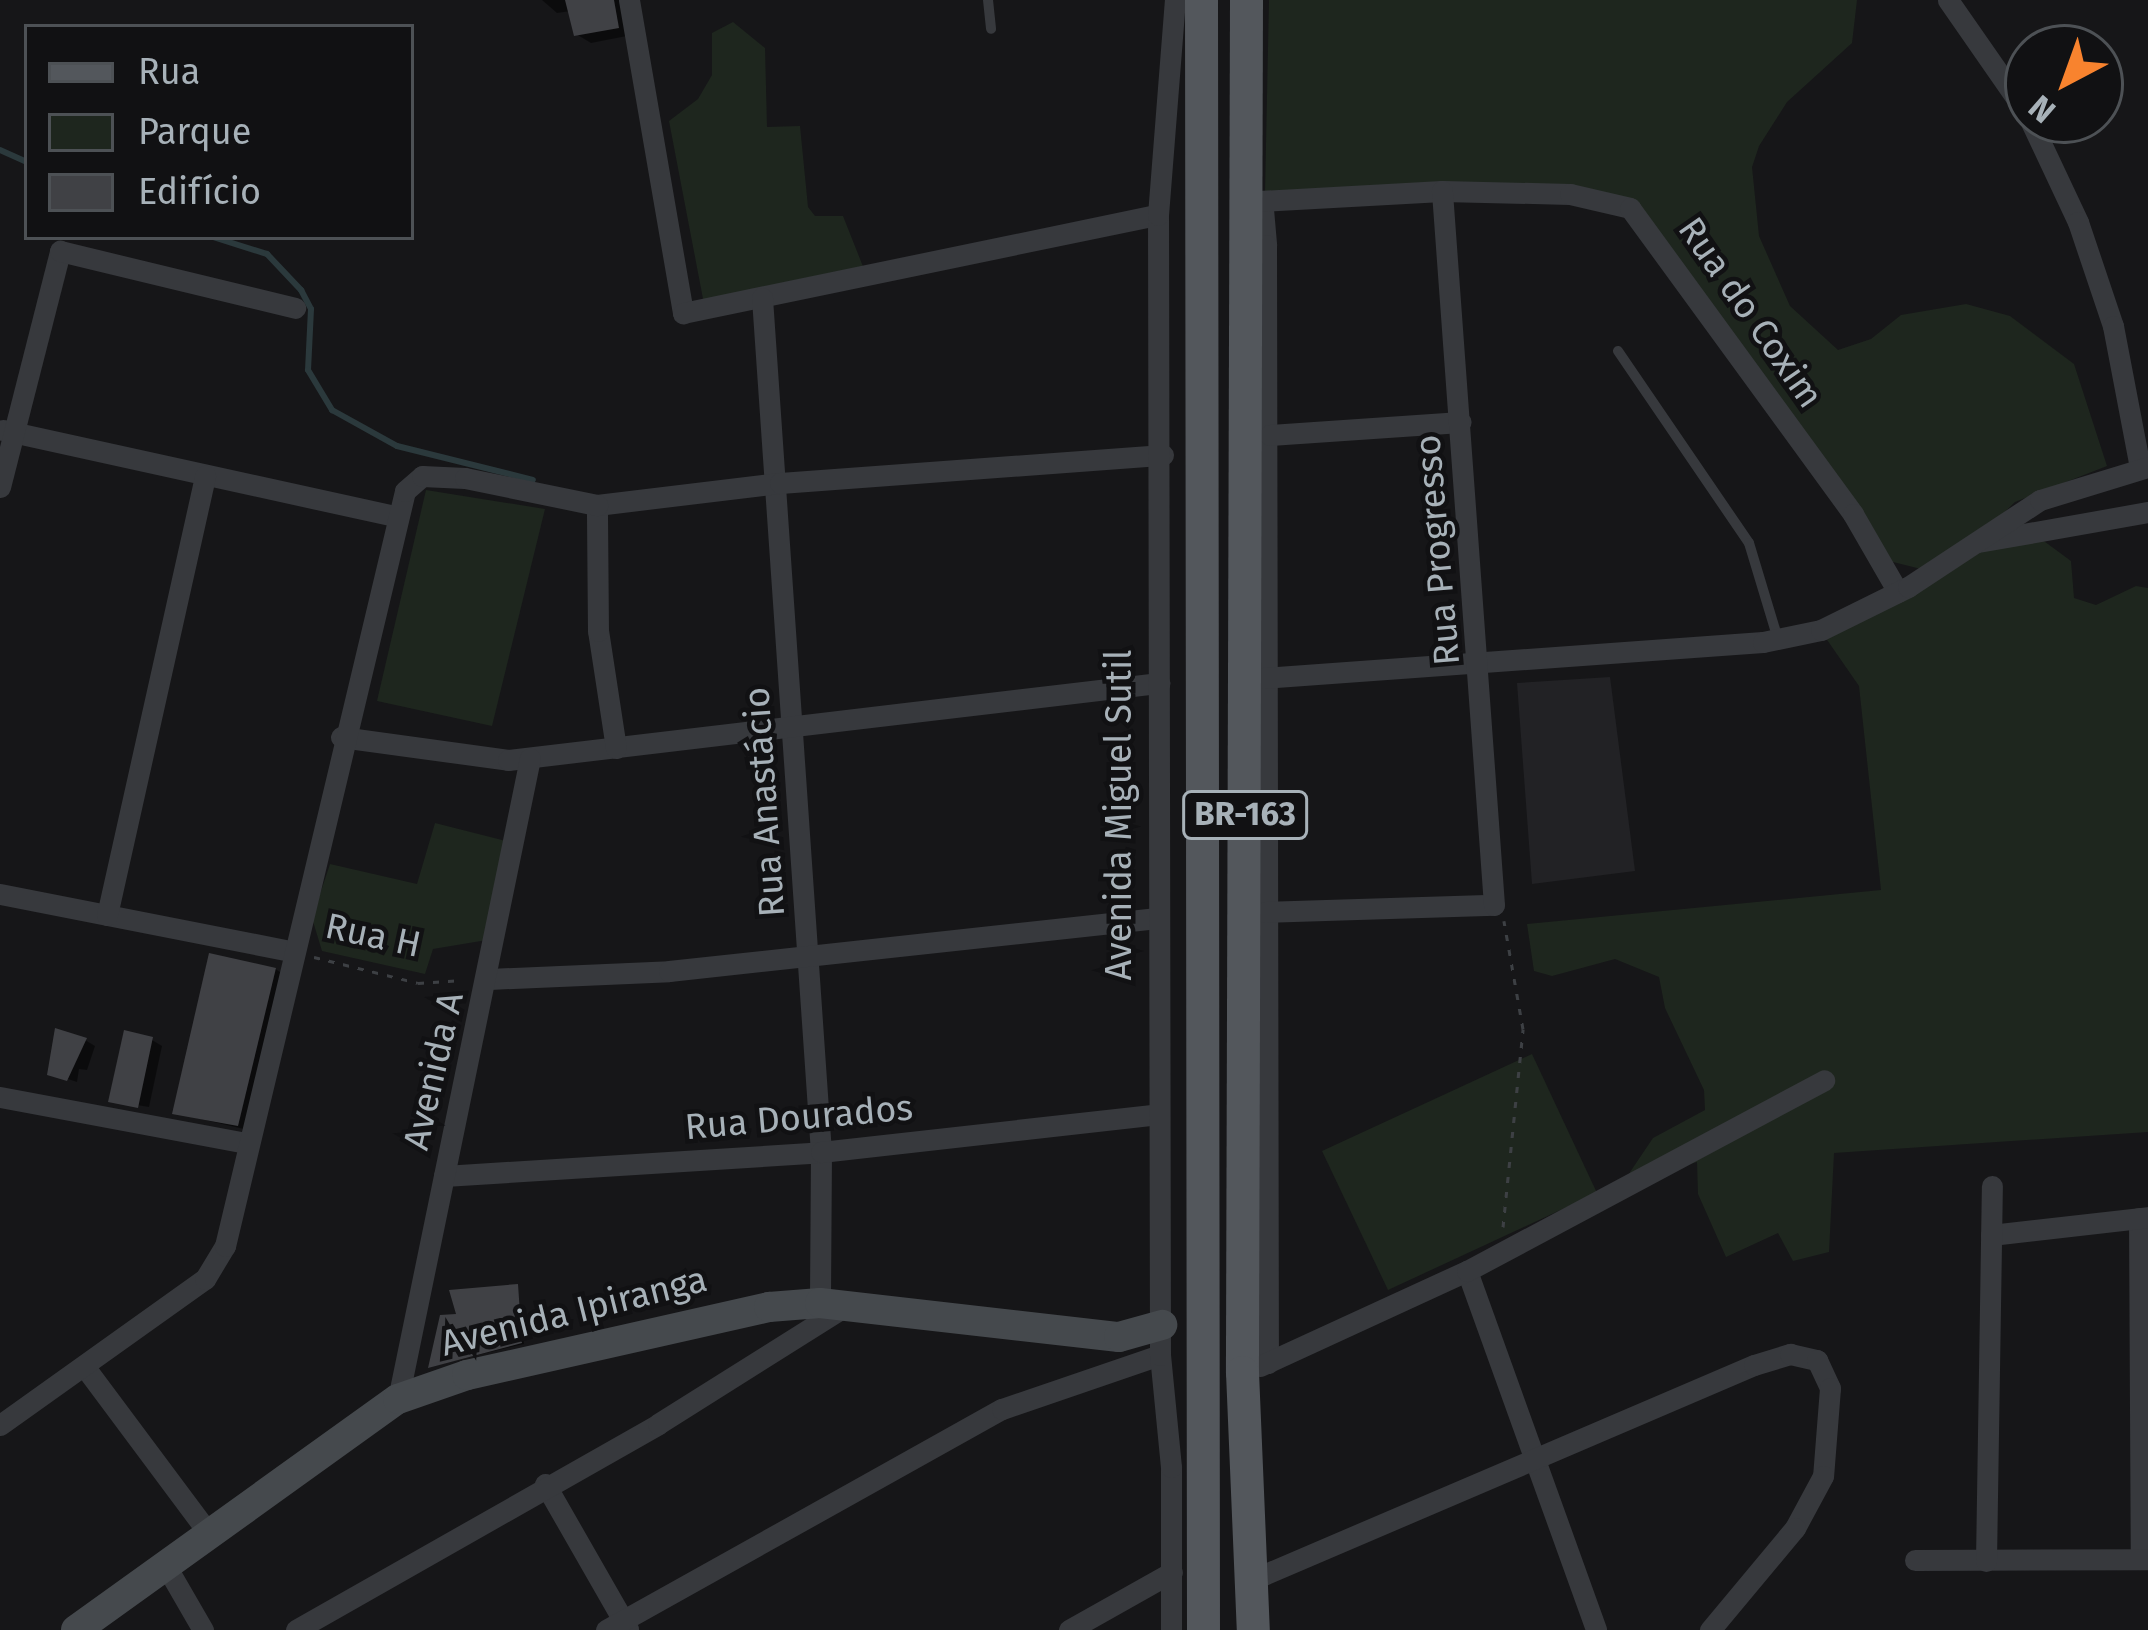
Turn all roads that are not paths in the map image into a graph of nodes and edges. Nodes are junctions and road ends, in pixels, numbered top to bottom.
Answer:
1 (629, 0) edge
2 (988, 0) edge
3 (1175, 0) edge
4 (1201, 0) edge
5 (1246, 0) edge
6 (1948, 0) edge
7 (991, 29) dead end
8 (2004, 81) edge
9 (2042, 144) edge
10 (1442, 191) junction
11 (1252, 198) junction
12 (1158, 215) junction
13 (762, 298) junction
14 (295, 308) dead end
15 (1618, 351) dead end
16 (1461, 422) junction
17 (7, 431) edge
18 (1270, 435) junction
19 (1162, 455) junction
20 (2144, 468) edge
21 (205, 476) junction
22 (781, 483) junction
23 (0, 487) edge
24 (598, 505) junction
25 (2148, 512) edge
26 (394, 516) junction
27 (1967, 544) junction
28 (1898, 592) junction
29 (1778, 638) junction
30 (1481, 664) junction
31 (1263, 678) junction
32 (1159, 683) junction
33 (792, 728) junction
34 (341, 736) junction
35 (616, 748) junction
36 (530, 758) junction
37 (0, 894) edge
38 (1264, 912) junction
39 (107, 915) junction
40 (1157, 918) junction
41 (291, 951) junction
42 (808, 954) junction
43 (489, 979) junction
44 (1823, 1080) dead end
45 (0, 1097) edge
46 (1160, 1114) junction
47 (245, 1143) junction
48 (820, 1152) junction
49 (444, 1176) junction
50 (1992, 1186) dead end
51 (2144, 1218) edge
52 (1991, 1235) junction
53 (1467, 1271) junction
54 (832, 1305) junction
55 (1161, 1340) junction
56 (84, 1366) junction
57 (1255, 1367) junction
58 (398, 1399) junction
59 (0, 1424) edge
60 (1536, 1460) junction
61 (545, 1484) junction
62 (209, 1534) junction
63 (2144, 1559) edge
64 (1915, 1560) dead end
65 (1986, 1561) junction
66 (166, 1566) junction
67 (1172, 1572) junction
68 (1254, 1580) junction
69 (619, 1627) edge
70 (76, 1630) edge
71 (202, 1630) edge
72 (296, 1630) edge
73 (1069, 1630) edge
74 (1172, 1630) edge
75 (1203, 1630) edge
76 (1253, 1630) edge
77 (1596, 1630) edge
78 (1710, 1630) edge

1 - 13 street
2 - 7 lane
3 - 12 street, Avenida Miguel Sutil
4 - 75 main road, BR-163
5 - 11 main road, BR-163
6 - 8 street
9 - 20 street
10 - 11 street, Rua do Coxim
10 - 16 street, Rua Progresso
10 - 28 street, Rua do Coxim
11 - 18 street
11 - 57 main road, BR-163
12 - 13 street
12 - 19 street, Avenida Miguel Sutil
13 - 22 street, Rua Anastácio
14 - 17 street
15 - 29 lane
16 - 18 street
16 - 30 street, Rua Progresso
17 - 21 street
17 - 23 street
18 - 31 street
19 - 22 street
19 - 32 street, Avenida Miguel Sutil
20 - 27 street
21 - 26 street
21 - 39 street
22 - 24 street
22 - 33 street, Rua Anastácio
24 - 26 street
24 - 35 street
25 - 27 street
26 - 34 street
27 - 28 street
28 - 29 street
29 - 30 street
30 - 31 street
30 - 38 street, Rua Progresso
31 - 38 street
32 - 33 street
32 - 40 street, Avenida Miguel Sutil
33 - 35 street
33 - 42 street, Rua Anastácio
34 - 36 street
34 - 41 street
35 - 36 street
36 - 43 street, Avenida A
37 - 39 street, Rua H
38 - 57 street
39 - 41 street, Rua H
40 - 42 street
40 - 46 street, Avenida Miguel Sutil
41 - 47 street
42 - 43 street
42 - 48 street, Rua Anastácio
43 - 49 street, Avenida A
44 - 53 street
45 - 47 street
46 - 48 street, Rua Dourados
46 - 55 street, Avenida Miguel Sutil
47 - 56 street
48 - 49 street, Rua Dourados
48 - 54 street, Rua Anastácio
49 - 58 street, Avenida A
50 - 52 street
51 - 52 street
51 - 63 street
52 - 65 street
53 - 57 street
53 - 60 street
54 - 55 street, Avenida Ipiranga
54 - 58 street, Avenida Ipiranga
54 - 61 street
55 - 67 street, Avenida Miguel Sutil
55 - 69 street
56 - 59 street
56 - 62 street
57 - 68 main road, BR-163
58 - 62 street, Avenida Ipiranga
60 - 68 street
60 - 77 street
60 - 78 street
61 - 69 street
61 - 72 street
62 - 66 street, Avenida Ipiranga
63 - 65 street
64 - 65 street
66 - 70 street, Avenida Ipiranga
66 - 71 street
67 - 73 street
67 - 74 street, Avenida Miguel Sutil
68 - 76 main road, BR-163

